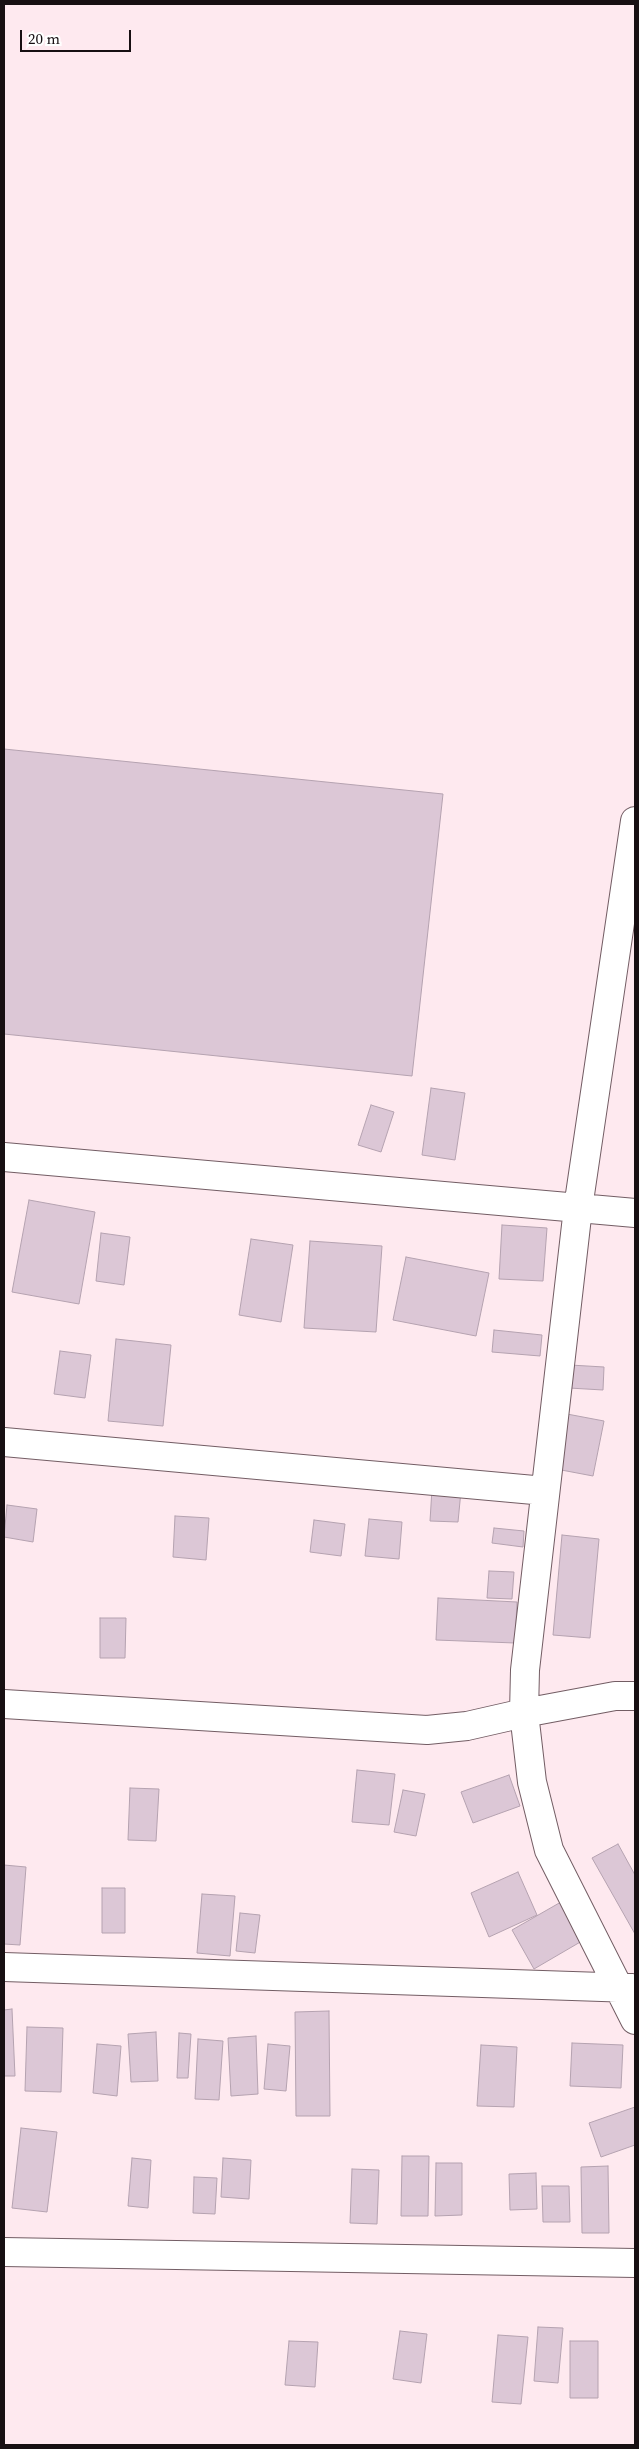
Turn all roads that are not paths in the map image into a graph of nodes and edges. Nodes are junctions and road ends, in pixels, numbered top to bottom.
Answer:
1 (635, 821) edge
2 (4, 1157) edge
3 (578, 1208) junction
4 (635, 1213) edge
5 (4, 1442) edge
6 (546, 1490) junction
7 (635, 1696) edge
8 (4, 1704) edge
9 (524, 1713) junction
10 (4, 1967) edge
11 (626, 1988) edge
12 (635, 2020) edge
13 (4, 2252) edge
14 (635, 2263) edge

1 - 3 street
2 - 3 street
3 - 4 street
3 - 6 street
5 - 6 street
6 - 9 street
7 - 9 street
8 - 9 street
9 - 11 street
10 - 11 street
11 - 12 street
13 - 14 street

